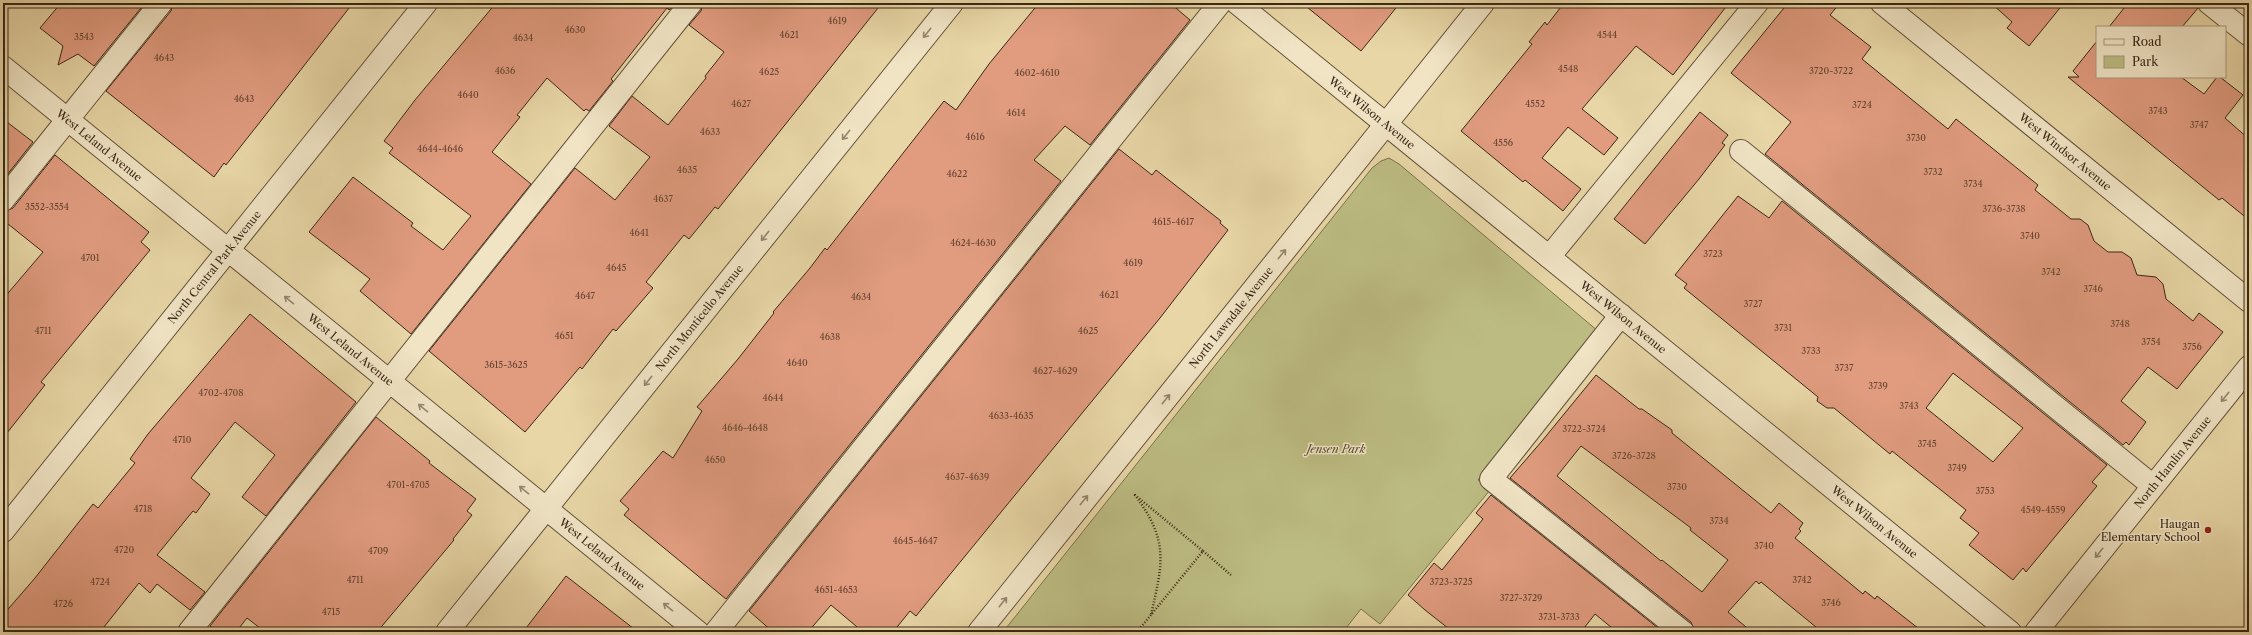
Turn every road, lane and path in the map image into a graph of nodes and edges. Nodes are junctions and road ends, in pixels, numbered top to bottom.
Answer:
1 (161, 3) edge
2 (426, 3) edge
3 (691, 3) edge
4 (952, 3) edge
5 (1220, 3) edge
6 (1237, 3) edge
7 (1483, 3) edge
8 (1757, 3) edge
9 (1882, 3) edge
10 (2209, 3) edge
11 (2249, 35) edge
12 (3, 67) edge
13 (68, 120) junction
14 (1386, 124) junction
15 (1741, 151) dead end
16 (3, 200) edge
17 (228, 250) junction
18 (1549, 257) junction
19 (2249, 301) edge
20 (1620, 315) junction
21 (2249, 367) edge
22 (389, 381) junction
23 (2153, 486) junction
24 (546, 509) junction
25 (3, 531) edge
26 (1203, 551) junction
27 (1231, 575) dead end
28 (1151, 615) junction
29 (189, 632) edge
30 (447, 632) edge
31 (698, 632) edge
32 (716, 632) edge
33 (979, 632) edge
34 (1136, 632) edge
35 (1683, 632) edge
36 (2010, 632) edge
37 (2036, 632) edge

1 - 13 street
2 - 17 street, North Central Park Avenue
3 - 22 street
4 -> 24 street, North Monticello Avenue
5 - 32 street
6 - 14 street, West Wilson Avenue
7 - 14 street, North Lawndale Avenue
8 - 18 street
9 - 19 street, West Windsor Avenue
10 - 11 street
12 - 13 street, West Leland Avenue
13 - 16 street
13 - 17 street, West Leland Avenue
14 - 18 street, West Wilson Avenue
33 -> 14 street, North Lawndale Avenue
15 - 23 street
22 -> 17 street, West Leland Avenue
17 - 25 street, North Central Park Avenue
18 - 20 street, West Wilson Avenue
20 - 35 street
20 - 36 street, West Wilson Avenue
21 -> 23 street, North Hamlin Avenue
24 -> 22 street, West Leland Avenue
22 - 29 street
23 -> 37 street, North Hamlin Avenue
24 - 30 street, North Monticello Avenue
31 -> 24 street, West Leland Avenue
26 - 27 path
26 - 28 path
26 - 28 path
28 - 34 path

